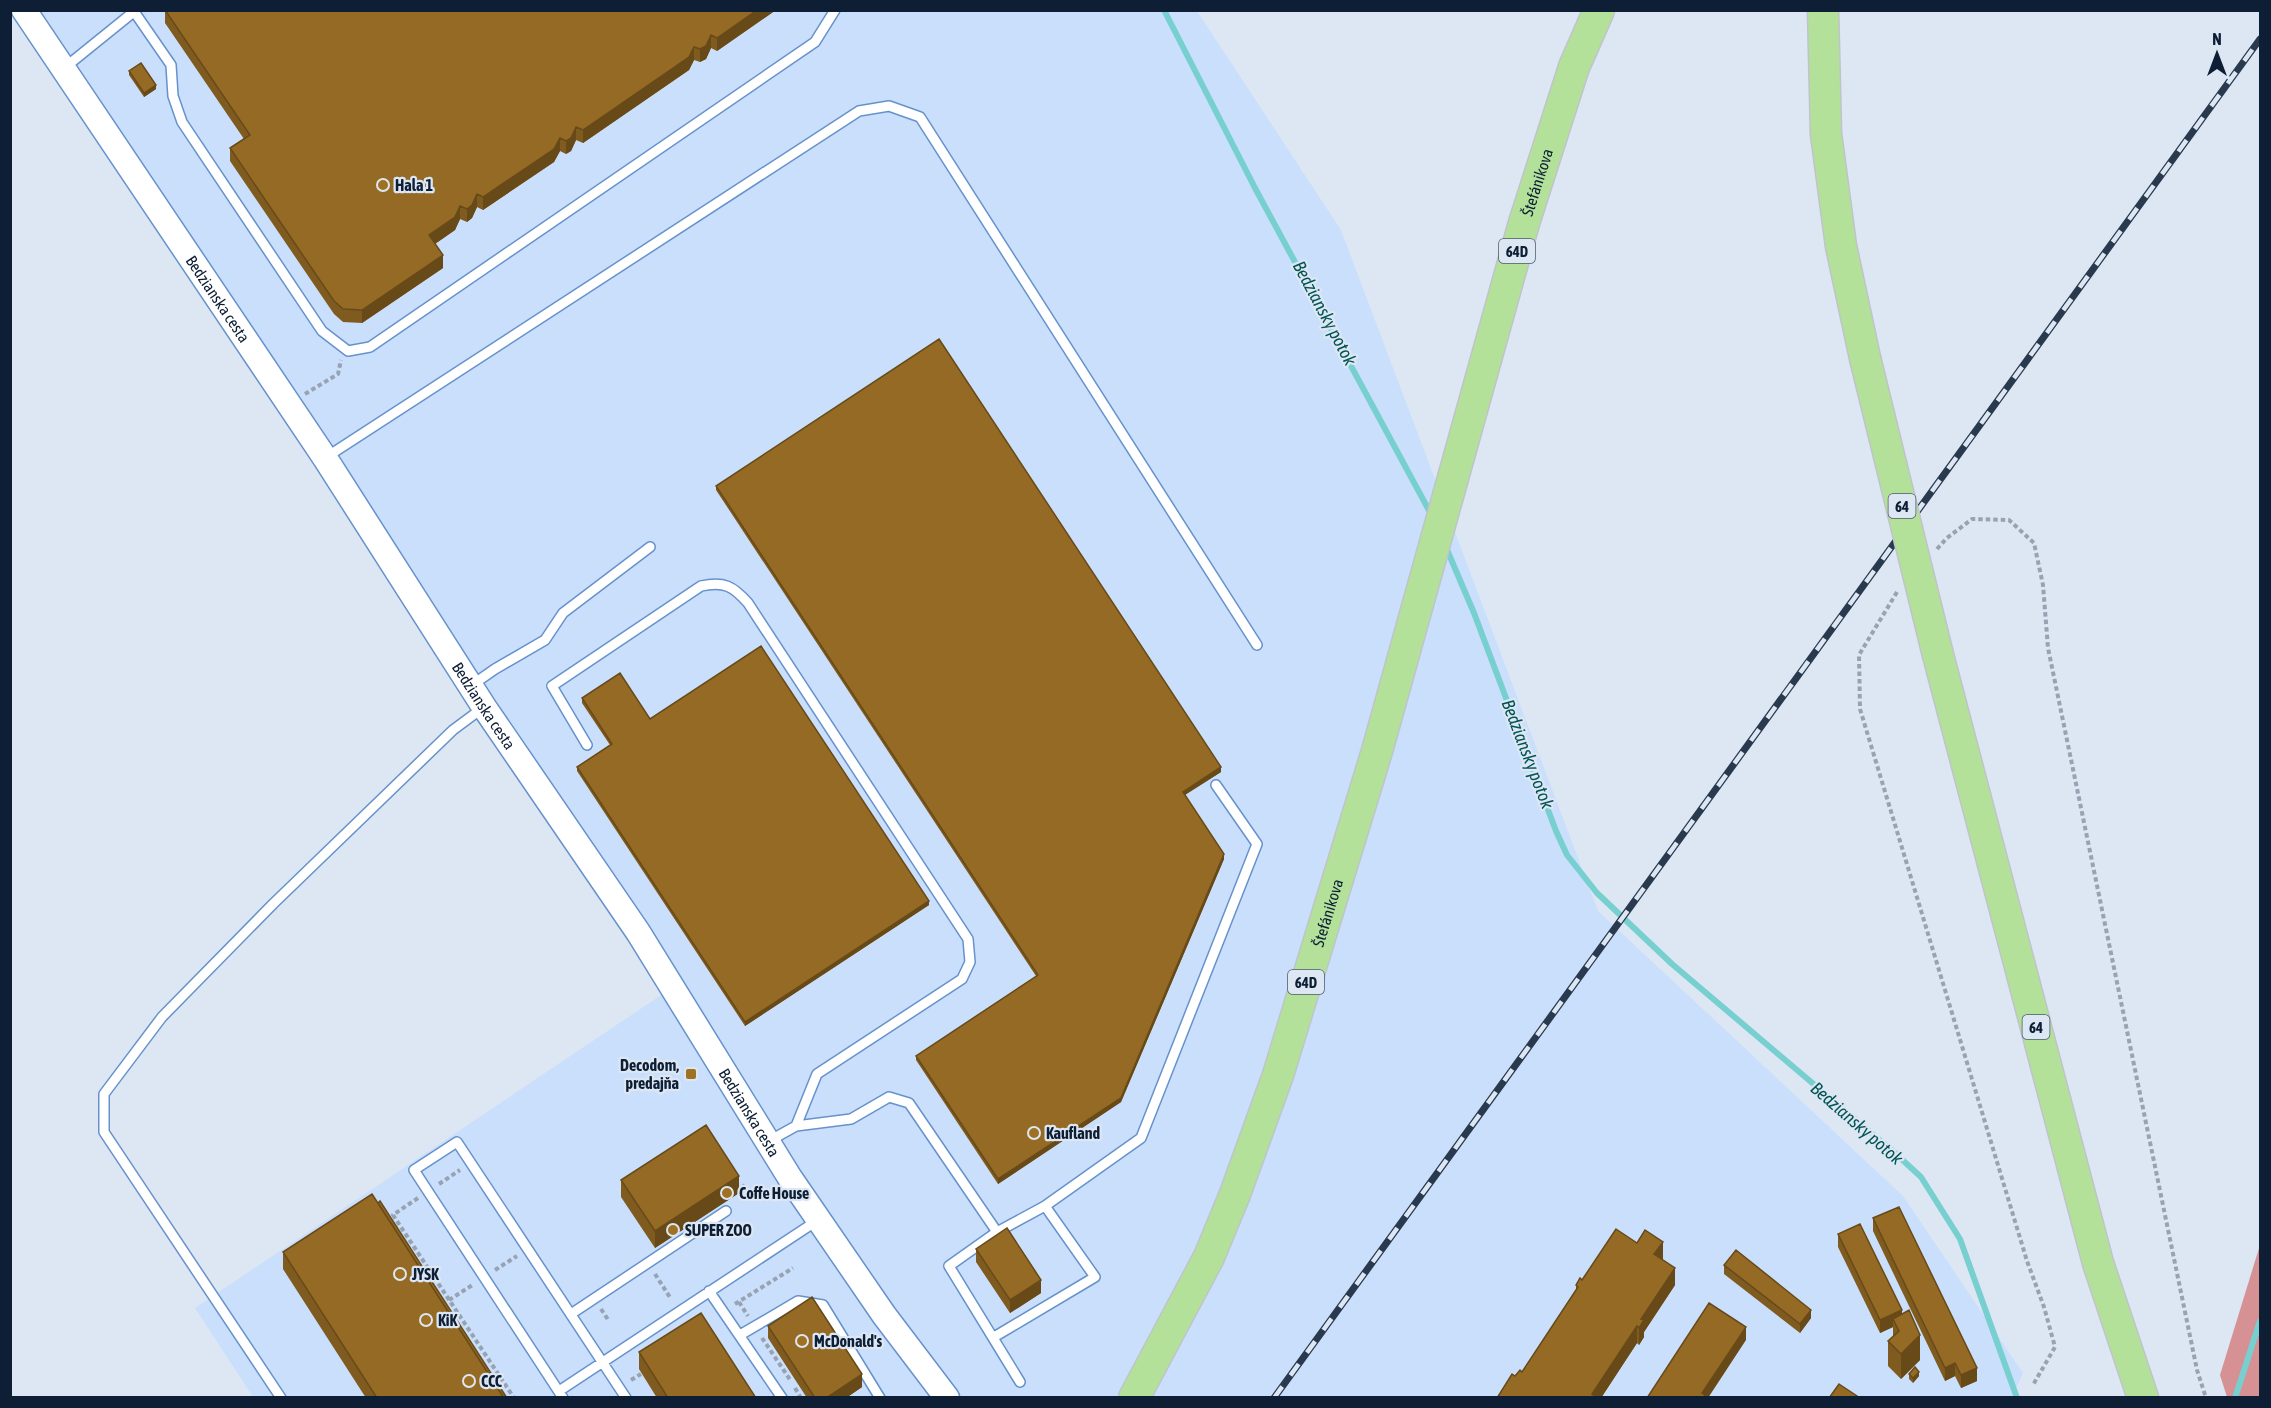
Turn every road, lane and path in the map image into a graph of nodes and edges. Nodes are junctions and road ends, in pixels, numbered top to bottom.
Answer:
1 (24, 10) edge
2 (835, 10) edge
3 (1599, 10) edge
4 (1823, 10) edge
5 (135, 11) edge
6 (63, 69) junction
7 (344, 348) junction
8 (303, 396) dead end
9 (325, 458) junction
10 (650, 547) dead end
11 (1257, 645) dead end
12 (470, 686) junction
13 (484, 708) junction
14 (587, 745) dead end
15 (1216, 785) dead end
16 (796, 1126) junction
17 (767, 1142) junction
18 (746, 1185) dead end
19 (736, 1192) edge
20 (1045, 1206) junction
21 (726, 1211) dead end
22 (393, 1215) dead end
23 (818, 1220) junction
24 (997, 1232) junction
25 (709, 1291) junction
26 (739, 1302) dead end
27 (571, 1314) junction
28 (755, 1326) junction
29 (740, 1335) junction
30 (994, 1337) junction
31 (603, 1362) junction
32 (2197, 1370) dead end
33 (1020, 1382) dead end
34 (1133, 1391) edge
35 (561, 1394) edge
36 (946, 1397) edge
37 (281, 1398) edge
38 (516, 1398) edge
39 (626, 1398) edge
40 (782, 1398) edge
41 (801, 1398) edge
42 (880, 1398) edge
43 (2143, 1398) edge
44 (2206, 1398) edge

1 - 6 street, Bedzianska cesta
2 - 7 lane
3 - 34 main road, Štefánikova / 64D
4 - 43 main road, 64, bridge
5 - 6 lane
5 - 7 lane
6 - 9 street, Bedzianska cesta
7 - 8 path
9 - 11 lane
9 - 12 street, Bedzianska cesta
10 - 12 lane
12 - 13 street, Bedzianska cesta
13 - 17 street, Bedzianska cesta
13 - 37 lane
14 - 16 lane
15 - 20 lane
16 - 17 lane
16 - 24 lane
17 - 23 street, Bedzianska cesta
18 - 19 path
20 - 24 lane
20 - 30 lane
21 - 27 lane
22 - 38 path
23 - 25 lane
23 - 36 street, Bedzianska cesta
24 - 30 lane
25 - 29 lane
25 - 31 lane
26 - 28 path
27 - 31 lane
27 - 35 lane
28 - 29 lane
28 - 41 path
28 - 42 lane
29 - 40 lane
30 - 33 lane
31 - 35 lane
31 - 39 lane
32 - 44 path

